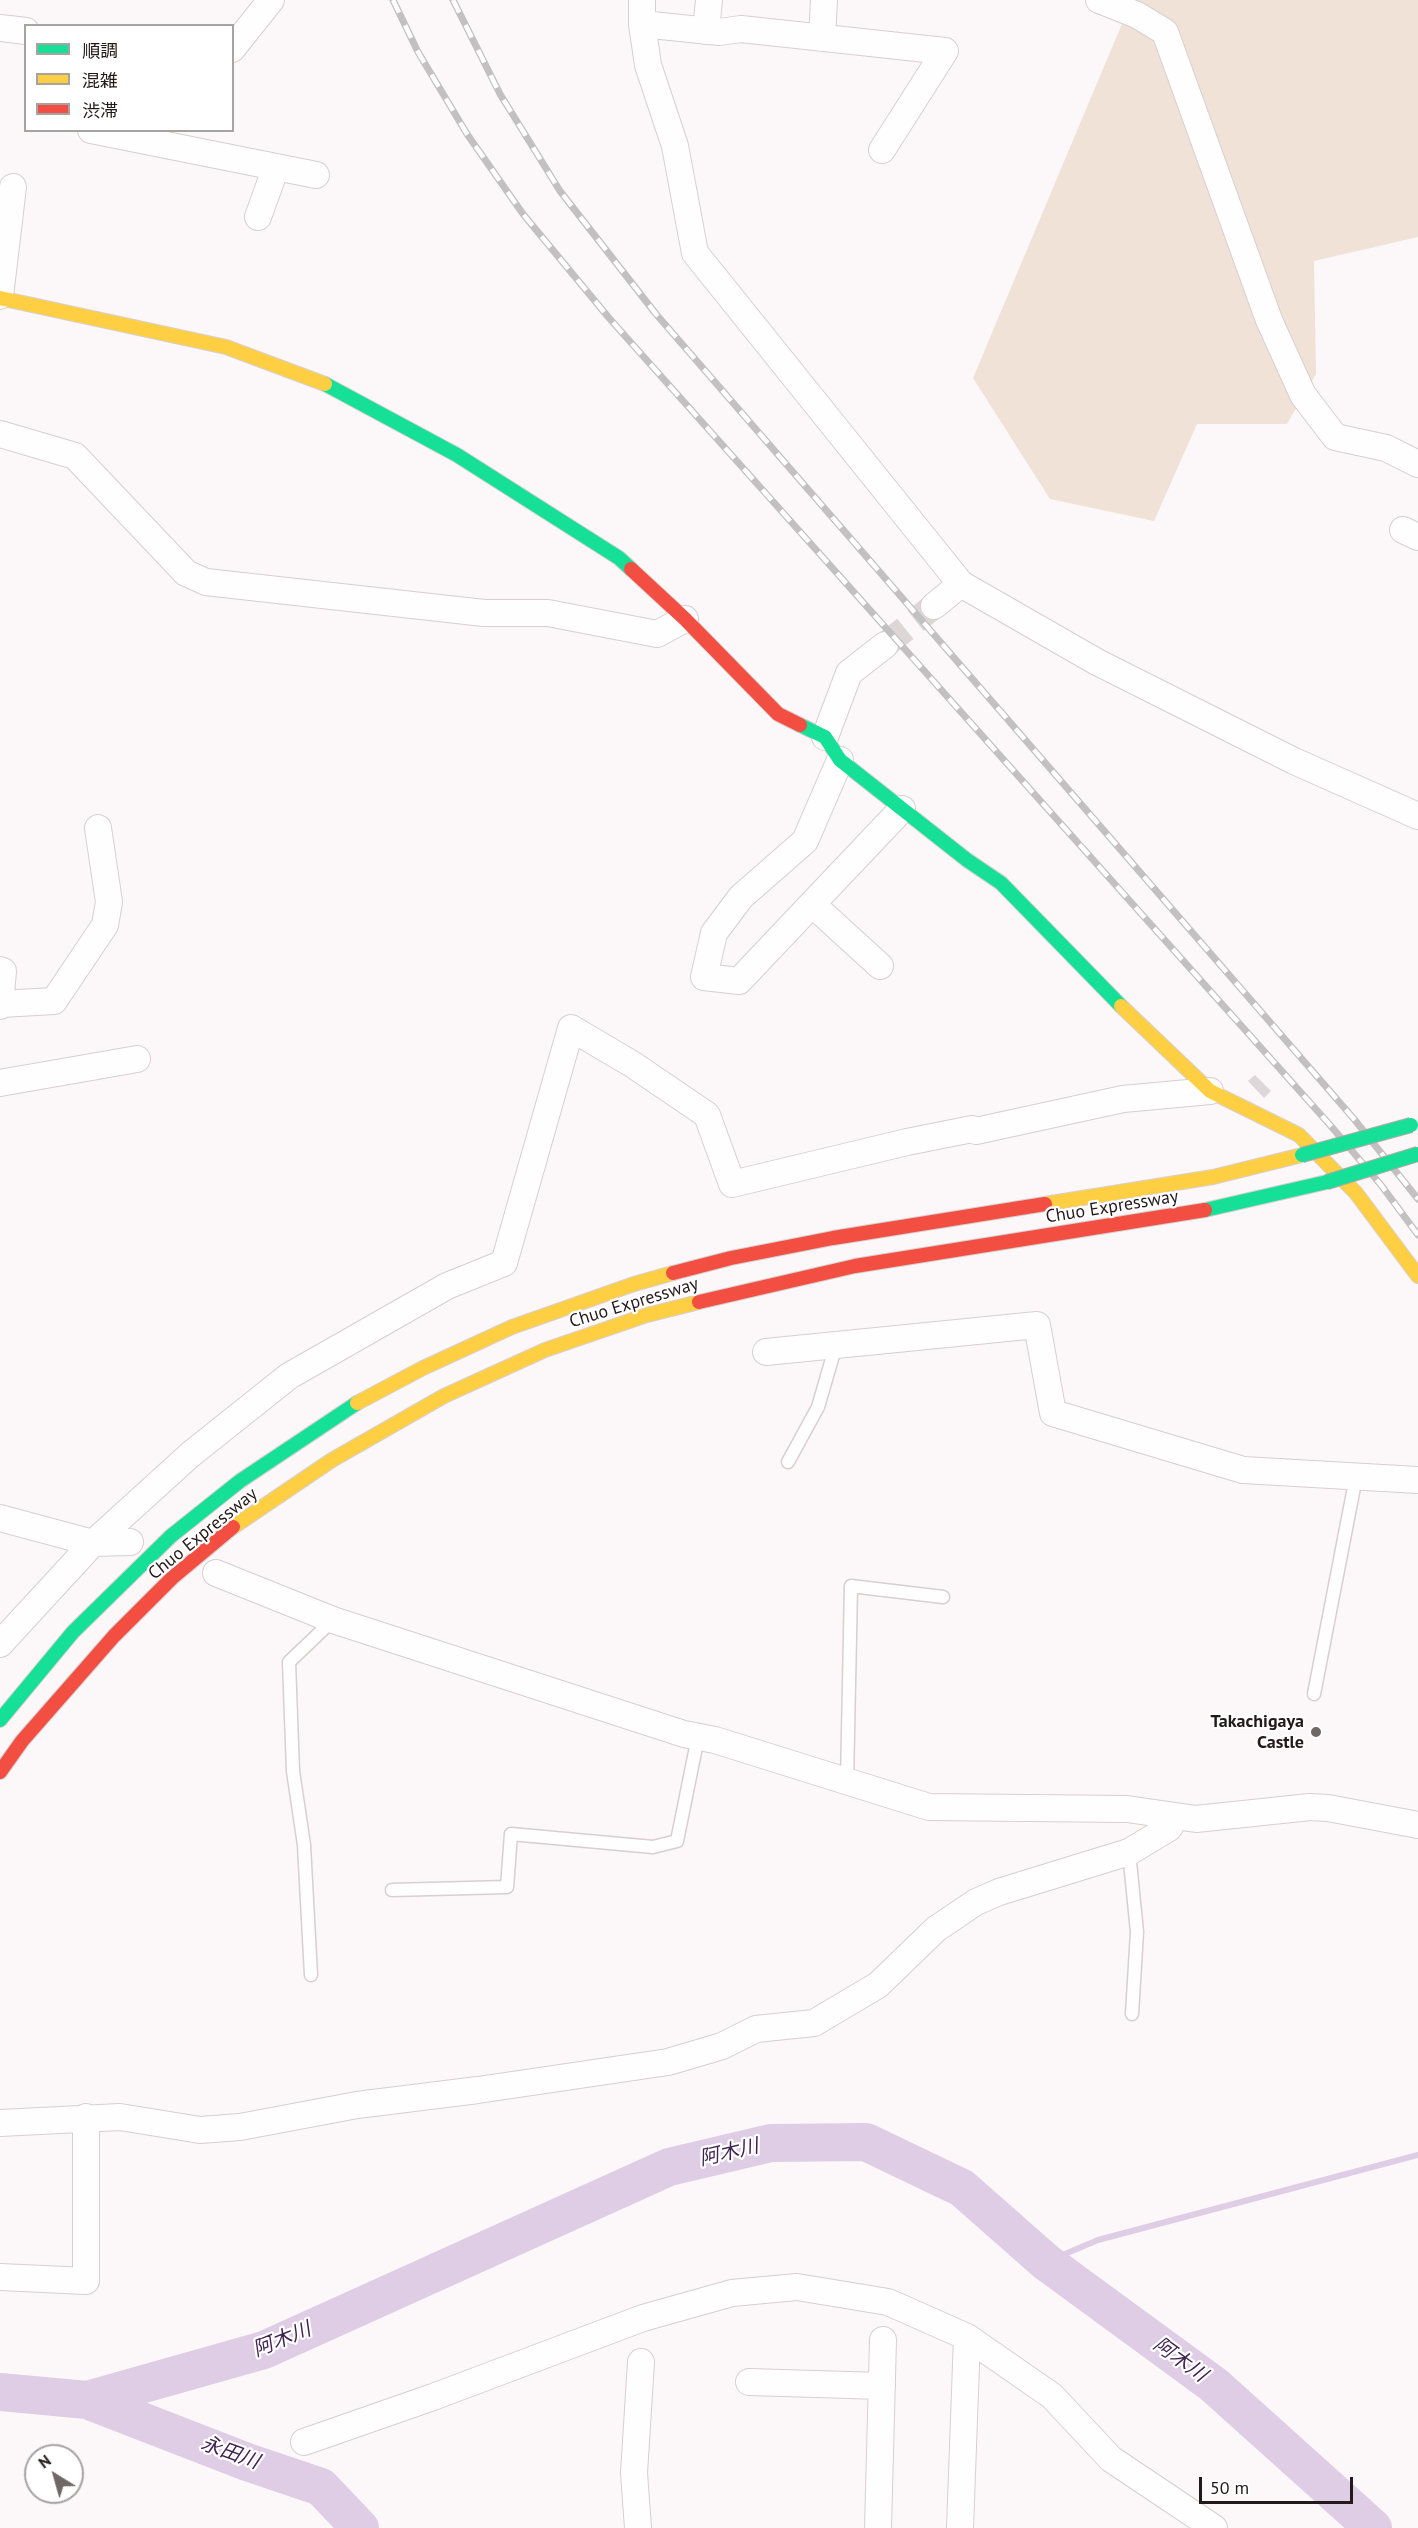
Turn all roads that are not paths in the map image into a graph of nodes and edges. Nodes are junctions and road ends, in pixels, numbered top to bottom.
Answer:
1 (271, 0) edge
2 (709, 0) edge
3 (824, 0) edge
4 (1100, 0) edge
5 (642, 12) edge
6 (0, 28) edge
7 (24, 31) edge
8 (706, 31) junction
9 (822, 38) junction
10 (234, 46) edge
11 (101, 132) edge
12 (882, 150) dead end
13 (276, 167) junction
14 (316, 175) dead end
15 (13, 188) dead end
16 (258, 217) dead end
17 (0, 297) edge
18 (0, 434) edge
19 (1418, 464) edge
20 (961, 584) junction
21 (934, 606) tunnel mouth
22 (685, 619) junction
23 (885, 645) tunnel mouth
24 (825, 737) junction
25 (840, 760) junction
26 (902, 808) junction
27 (1418, 816) edge
28 (98, 828) dead end
29 (812, 904) junction
30 (880, 966) dead end
31 (0, 969) edge
32 (0, 1005) edge
33 (137, 1059) dead end
34 (0, 1083) edge
35 (1210, 1091) junction
36 (1414, 1123) edge
37 (1418, 1154) edge
38 (1418, 1276) edge
39 (836, 1345) junction
40 (766, 1352) dead end
41 (789, 1462) dead end
42 (1356, 1477) junction
43 (1418, 1480) edge
44 (0, 1518) edge
45 (130, 1542) dead end
46 (93, 1543) junction
47 (216, 1574) dead end
48 (943, 1597) dead end
49 (333, 1620) junction
50 (0, 1644) edge
51 (1314, 1694) dead end
52 (0, 1720) edge
53 (698, 1737) junction
54 (0, 1772) edge
55 (847, 1782) junction
56 (1174, 1817) junction
57 (1418, 1826) edge
58 (1128, 1852) junction
59 (392, 1890) dead end
60 (311, 1975) dead end
61 (1132, 2014) dead end
62 (86, 2117) junction
63 (0, 2123) edge
64 (0, 2277) edge
65 (967, 2337) junction
66 (883, 2340) dead end
67 (641, 2362) dead end
68 (748, 2382) dead end
69 (882, 2386) junction
70 (304, 2442) dead end
71 (638, 2528) edge
72 (878, 2528) edge
73 (960, 2528) edge
74 (1214, 2528) edge

1 - 10 street
2 - 8 street
3 - 9 street
4 - 19 street
5 - 8 street
5 - 20 street
6 - 7 street
8 - 9 street
9 - 12 street
11 - 13 street
13 - 14 street
13 - 16 street
15 - 17 street
17 - 22 main road
18 - 22 street
20 - 21 street
20 - 27 street
22 - 24 main road
23 - 24 street
24 - 25 main road
25 - 26 main road
25 - 29 street
26 - 29 street
26 - 35 main road
28 - 32 street
29 - 30 street
31 - 32 street
33 - 34 street
35 - 38 main road
35 - 46 street
36 - 52 main road, Chuo Expressway, bridge
37 - 54 main road, Chuo Expressway, bridge
39 - 40 street
39 - 41 lane
39 - 42 street
42 - 43 street
42 - 51 lane
44 - 46 street
45 - 46 street
46 - 50 street
47 - 49 street
48 - 55 lane
49 - 53 street
49 - 60 lane
53 - 55 street
53 - 59 lane
55 - 56 street
56 - 57 street
56 - 58 street
58 - 61 lane
58 - 62 street
62 - 63 street
62 - 64 street
65 - 70 street
65 - 73 street
65 - 74 street
66 - 69 street
67 - 71 street
68 - 69 street
69 - 72 street

